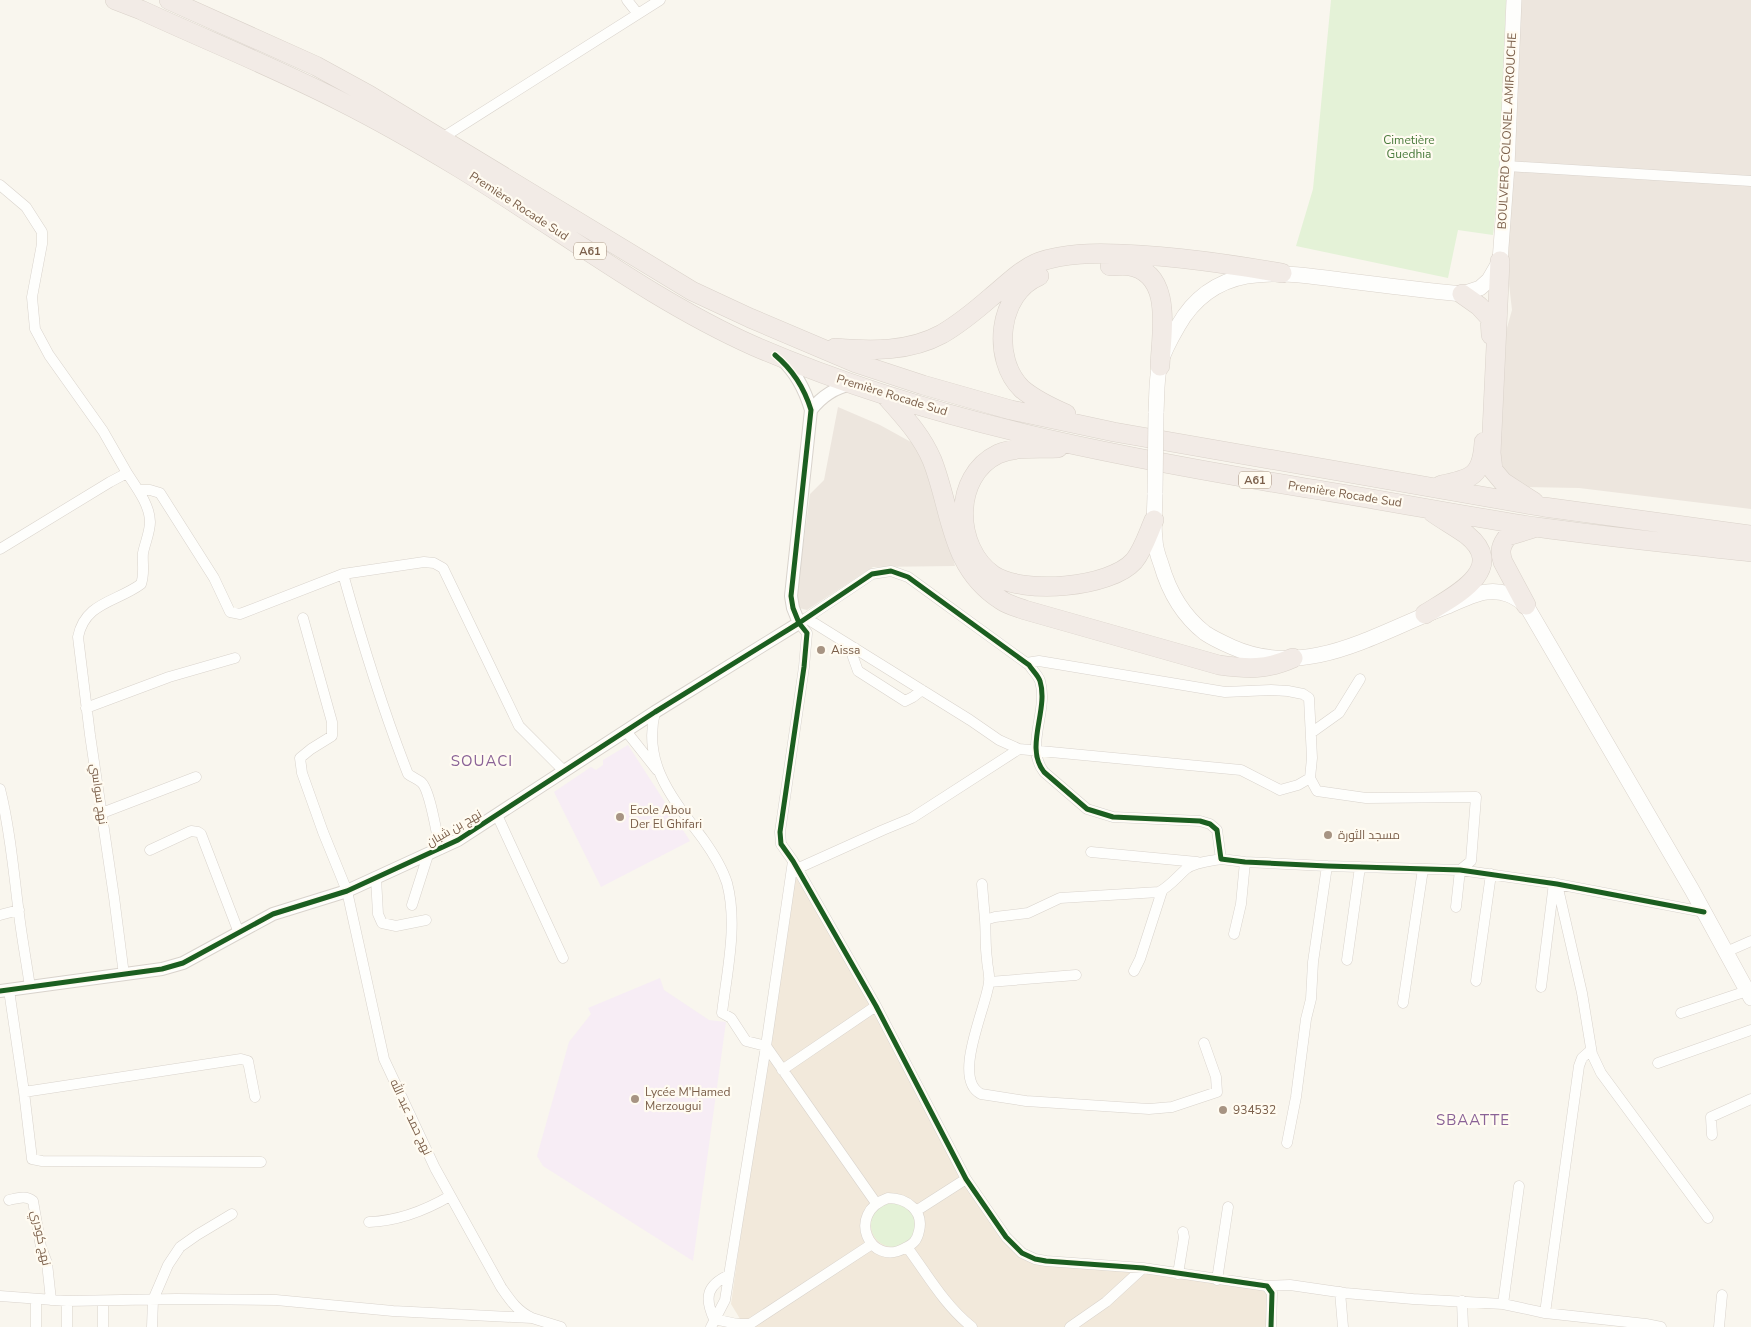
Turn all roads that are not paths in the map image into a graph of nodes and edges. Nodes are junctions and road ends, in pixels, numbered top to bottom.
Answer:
1 (114, 0) edge
2 (627, 0) edge
3 (660, 0) edge
4 (1514, 0) edge
5 (181, 2) edge
6 (638, 14) junction
7 (442, 138) junction
8 (1507, 166) junction
9 (1751, 181) edge
10 (0, 185) edge
11 (1500, 261) junction
12 (1282, 273) junction
13 (1462, 294) junction
14 (816, 346) junction
15 (775, 355) junction
16 (1160, 366) junction
17 (854, 384) junction
18 (884, 394) junction
19 (811, 410) junction
20 (1114, 432) junction
21 (1088, 448) junction
22 (127, 473) junction
23 (1429, 487) junction
24 (139, 490) junction
25 (1424, 507) junction
26 (1544, 507) junction
27 (1154, 520) junction
28 (1538, 527) junction
29 (1751, 535) edge
30 (0, 549) edge
31 (1751, 552) edge
32 (343, 574) junction
33 (1526, 605) junction
34 (1425, 614) junction
35 (302, 618) dead end
36 (803, 621) junction
37 (855, 648) junction
38 (235, 658) dead end
39 (1293, 658) junction
40 (1026, 663) junction
41 (1360, 679) dead end
42 (922, 690) junction
43 (86, 708) junction
44 (654, 712) junction
45 (626, 731) junction
46 (1311, 733) junction
47 (1020, 749) junction
48 (1036, 751) junction
49 (564, 771) junction
50 (659, 773) junction
51 (196, 777) dead end
52 (1310, 778) junction
53 (0, 789) edge
54 (102, 814) junction
55 (497, 815) junction
56 (4, 831) edge
57 (440, 849) junction
58 (150, 850) dead end
59 (1091, 852) dead end
60 (428, 855) junction
61 (1221, 859) junction
62 (1245, 862) junction
63 (1202, 863) junction
64 (1327, 866) junction
65 (794, 867) junction
66 (1360, 867) junction
67 (1423, 869) junction
68 (1460, 870) junction
69 (1490, 874) junction
70 (376, 878) junction
71 (1555, 883) junction
72 (982, 884) dead end
73 (347, 890) junction
74 (1162, 891) junction
75 (412, 905) dead end
76 (1456, 907) dead end
77 (19, 910) junction
78 (1704, 912) junction
79 (0, 915) edge
80 (426, 920) dead end
81 (985, 920) junction
82 (239, 932) junction
83 (1234, 934) dead end
84 (1751, 941) edge
85 (1726, 952) junction
86 (563, 958) dead end
87 (1347, 960) dead end
88 (1134, 971) dead end
89 (124, 975) junction
90 (1076, 976) dead end
91 (1476, 981) dead end
92 (989, 982) junction
93 (30, 987) junction
94 (1541, 987) dead end
95 (5, 991) edge
96 (1749, 995) edge
97 (1403, 1003) dead end
98 (876, 1006) junction
99 (1681, 1013) dead end
100 (1751, 1030) edge
101 (1204, 1043) dead end
102 (766, 1046) junction
103 (1591, 1050) junction
104 (1658, 1063) dead end
105 (782, 1070) junction
106 (24, 1092) junction
107 (255, 1097) dead end
108 (1751, 1099) edge
109 (1712, 1135) dead end
110 (1287, 1143) dead end
111 (261, 1162) dead end
112 (966, 1179) junction
113 (1519, 1186) dead end
114 (450, 1196) junction
115 (9, 1200) dead end
116 (876, 1203) junction
117 (1228, 1207) dead end
118 (916, 1211) junction
119 (232, 1214) dead end
120 (1708, 1218) dead end
121 (369, 1222) dead end
122 (1183, 1232) dead end
123 (872, 1244) junction
124 (907, 1247) junction
125 (1143, 1268) junction
126 (1178, 1274) junction
127 (729, 1275) junction
128 (1217, 1280) junction
129 (1267, 1286) junction
130 (1340, 1292) junction
131 (1722, 1295) dead end
132 (0, 1296) edge
133 (36, 1299) junction
134 (51, 1300) junction
135 (153, 1300) junction
136 (67, 1301) junction
137 (103, 1301) junction
138 (1462, 1301) junction
139 (1503, 1304) junction
140 (1545, 1313) junction
141 (531, 1321) edge
142 (713, 1323) edge
143 (36, 1327) edge
144 (67, 1327) edge
145 (103, 1327) edge
146 (152, 1327) edge
147 (561, 1327) edge
148 (972, 1327) edge
149 (1070, 1327) edge
150 (1271, 1327) edge
151 (1343, 1327) edge
152 (1463, 1327) edge
153 (1661, 1327) edge
154 (1719, 1327) edge

1 - 15 highway, Première Rocade Sud / A61
2 - 6 street
3 - 6 street
4 - 8 main road, BOULVERD COLONEL AMIROUCHE
5 - 7 highway, Première Rocade Sud / A61
6 - 7 street
7 - 14 highway, Première Rocade Sud / A61
8 - 9 street
8 - 11 main road, BOULVERD COLONEL AMIROUCHE
10 - 22 street
11 - 13 main road
11 - 26 highway
12 - 13 main road
12 - 14 highway
12 - 16 main road
13 - 23 highway
14 - 20 highway, Première Rocade Sud / A61
15 - 17 highway, Première Rocade Sud / A61
15 - 19 street
16 - 20 highway
16 - 27 main road, bridge
17 - 18 highway, Première Rocade Sud / A61
17 - 19 street
18 - 21 highway, Première Rocade Sud / A61
18 - 39 highway
19 - 36 street
20 - 23 highway, Première Rocade Sud / A61
21 - 25 highway, Première Rocade Sud / A61
21 - 27 highway
22 - 24 street
22 - 30 street
23 - 26 highway, Première Rocade Sud / A61
24 - 32 street
24 - 43 street, نهج سواسي
25 - 28 highway, Première Rocade Sud / A61
25 - 34 highway
26 - 29 highway, Première Rocade Sud / A61
27 - 39 main road
28 - 31 highway, Première Rocade Sud / A61
28 - 33 highway
32 - 49 street
32 - 57 street
33 - 34 main road
33 - 78 main road
34 - 39 main road
35 - 73 street, نهج حمد عبد الله
36 - 37 street
36 - 40 street
36 - 44 street, نهج بن شبان
36 - 65 street
37 - 42 street
37 - 42 street
38 - 43 street
40 - 46 street
40 - 48 street
41 - 46 street
42 - 47 street
43 - 54 street, نهج سواسي
44 - 45 street, نهج بن شبان
44 - 50 street
45 - 49 street, نهج بن شبان
45 - 50 street
46 - 52 street
47 - 48 street
47 - 65 street
48 - 52 street
48 - 61 street
49 - 55 street, نهج بن شبان
50 - 102 street
51 - 54 street
52 - 68 street
53 - 56 street
54 - 89 street, نهج سواسي
55 - 57 street, نهج بن شبان
55 - 86 street
56 - 77 street
57 - 60 street, نهج بن شبان
58 - 82 street
59 - 63 street
60 - 70 street, نهج بن شبان
60 - 75 street
61 - 62 street
61 - 63 street
62 - 64 street
62 - 83 street
63 - 74 street
64 - 66 street
64 - 110 street
65 - 98 street
65 - 102 street
66 - 67 street
66 - 87 street
67 - 68 street
67 - 97 street
68 - 69 street
68 - 76 street
69 - 71 street
69 - 91 street
70 - 73 street, نهج بن شبان
70 - 80 street
71 - 78 street
71 - 94 street
71 - 103 street
72 - 81 street
73 - 82 street, نهج بن شبان
73 - 114 street, نهج حمد عبد الله
74 - 81 street
74 - 88 street
77 - 79 street
77 - 93 street
78 - 85 main road
81 - 92 street
82 - 89 street, نهج بن شبان
84 - 85 street
85 - 96 main road
89 - 93 street, نهج بن شبان
90 - 92 street
92 - 101 street
93 - 95 street, نهج بن شبان
95 - 106 street
96 - 99 street
98 - 105 street
98 - 112 street
100 - 104 street
102 - 105 street
102 - 127 street
103 - 120 street
103 - 140 street
105 - 116 street
106 - 107 street
106 - 111 street
108 - 109 street
112 - 118 street
112 - 125 street
113 - 139 street
114 - 121 street
114 - 141 street, نهج حمد عبد الله
115 - 134 street, نهج كودري
116 - 118 street
116 - 123 street
117 - 128 street
118 - 124 street
119 - 135 street
122 - 126 street
123 - 124 street
123 - 142 street
124 - 148 street
125 - 126 street
125 - 149 street
126 - 128 street
127 - 142 street
127 - 142 street
128 - 129 street
129 - 130 street
129 - 150 street
130 - 138 street
130 - 151 street
131 - 154 street
132 - 133 street
133 - 134 street
133 - 143 street
134 - 136 street
135 - 137 street
135 - 141 street
135 - 146 street
136 - 137 street
136 - 144 street
137 - 145 street
138 - 139 street
138 - 152 street
139 - 140 street
140 - 153 street
141 - 147 street

